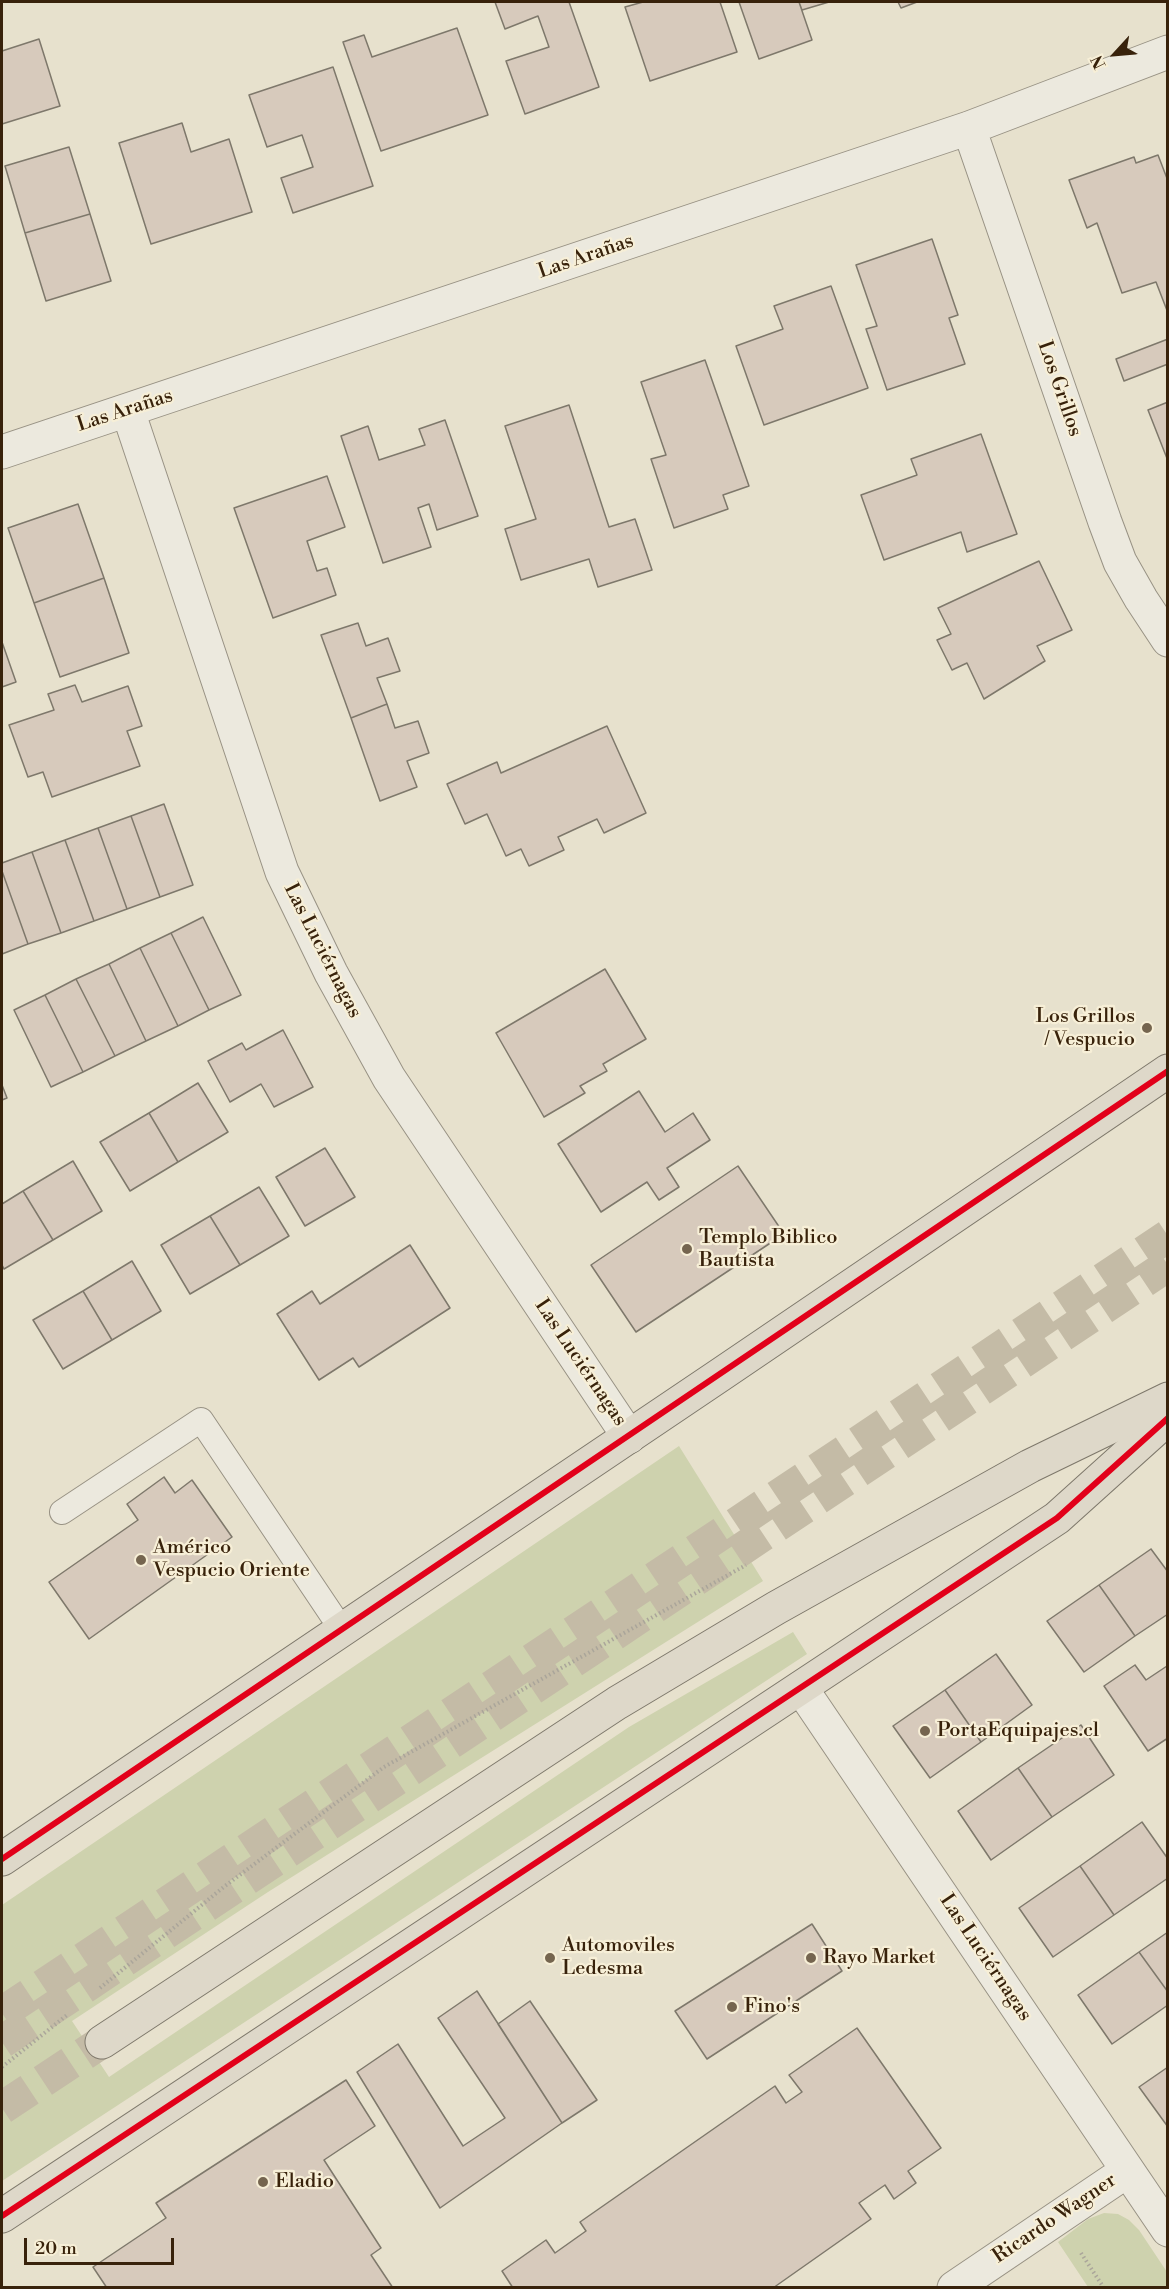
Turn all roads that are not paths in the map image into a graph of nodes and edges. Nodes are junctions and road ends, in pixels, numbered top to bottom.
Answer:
1 (1167, 52) edge
2 (969, 128) junction
3 (128, 411) junction
4 (2, 452) edge
5 (1167, 640) edge
6 (1167, 1071) edge
7 (1167, 1399) edge
8 (1167, 1418) edge
9 (629, 1437) junction
10 (62, 1512) dead end
11 (342, 1630) junction
12 (801, 1688) junction
13 (2, 1859) edge
14 (102, 2042) tunnel mouth
15 (1127, 2171) junction
16 (2, 2216) edge
17 (1167, 2230) edge
18 (954, 2288) edge

1 - 2 street, Las Arañas
2 - 3 street, Las Arañas
2 - 5 street, Los Grillos
3 - 4 street, Las Arañas
3 - 9 street, Las Luciérnagas
6 - 9 main road
7 - 14 main road
8 - 12 main road
9 - 11 main road
10 - 11 lane
11 - 13 main road
12 - 15 street, Las Luciérnagas
12 - 16 main road
15 - 17 street, Las Luciérnagas
15 - 18 street, Ricardo Wagner

